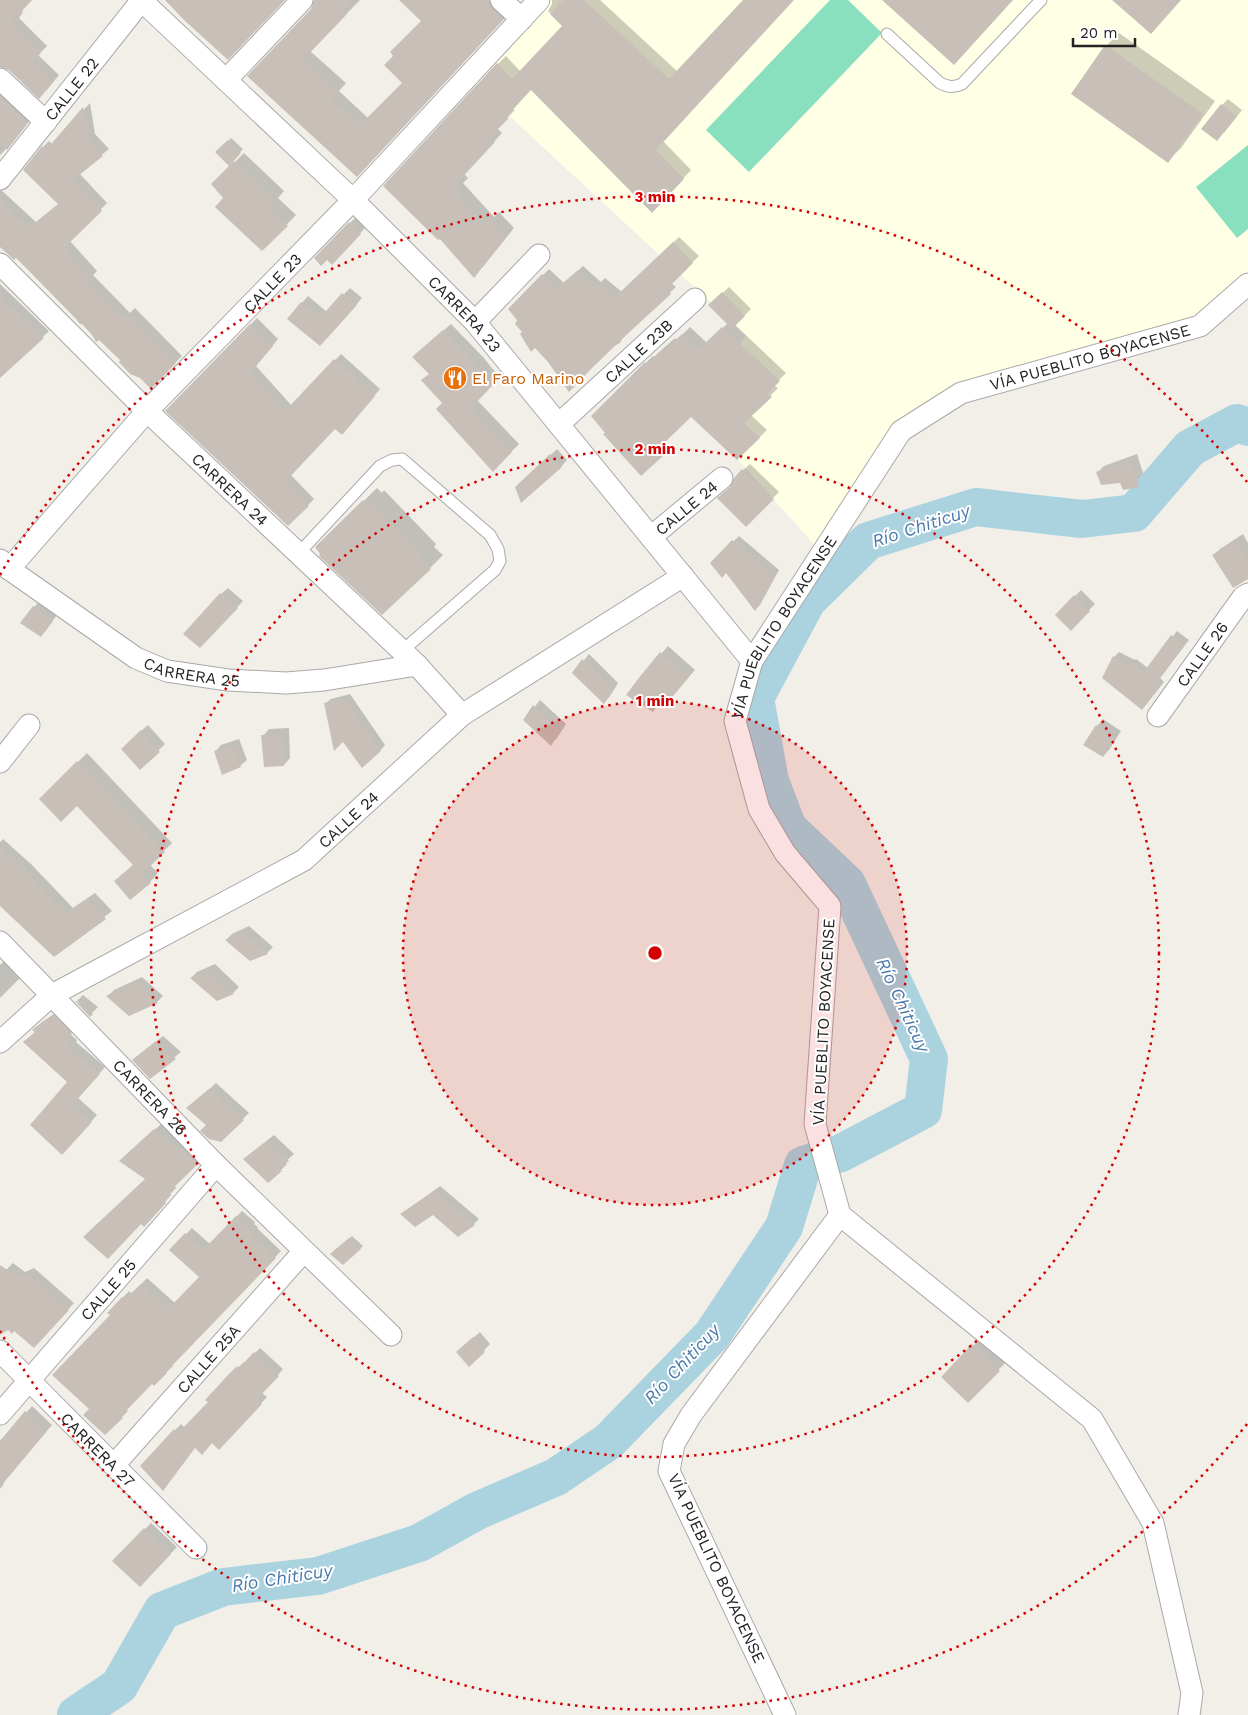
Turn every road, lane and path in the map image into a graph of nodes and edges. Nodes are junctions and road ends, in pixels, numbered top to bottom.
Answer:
1 (142, 0) edge
2 (302, 0) edge
3 (501, 0) edge
4 (539, 0) edge
5 (1041, 0) edge
6 (522, 19) junction
7 (888, 34) dead end
8 (0, 79) edge
9 (226, 80) junction
10 (46, 122) junction
11 (0, 179) edge
12 (352, 200) junction
13 (539, 255) dead end
14 (0, 264) edge
15 (1248, 284) edge
16 (695, 299) dead end
17 (475, 322) junction
18 (146, 410) junction
19 (559, 424) junction
20 (722, 478) dead end
21 (651, 537) junction
22 (298, 554) junction
23 (5, 564) edge
24 (683, 576) junction
25 (1248, 594) edge
26 (409, 658) junction
27 (752, 661) junction
28 (462, 715) junction
29 (1158, 716) dead end
30 (29, 725) dead end
31 (0, 762) edge
32 (0, 942) edge
33 (52, 995) junction
34 (0, 1042) edge
35 (216, 1165) junction
36 (840, 1216) junction
37 (304, 1251) junction
38 (391, 1336) dead end
39 (0, 1351) edge
40 (30, 1380) junction
41 (0, 1414) edge
42 (114, 1465) junction
43 (196, 1548) dead end
44 (785, 1715) edge
45 (1189, 1715) edge

1 - 9 street, CARRERA 23
1 - 10 street, CALLE 22
2 - 9 street
3 - 6 street
4 - 6 street, CALLE 23
5 - 7 lane
6 - 12 street, CALLE 23
8 - 10 street
9 - 12 street, CARRERA 23
10 - 11 street, CALLE 22
12 - 17 street, CARRERA 23
12 - 18 street, CALLE 23
13 - 17 street
14 - 18 street, CARRERA 24
15 - 27 street, VÍA PUEBLITO BOYACENSE
16 - 19 street, CALLE 23B
17 - 19 street, CARRERA 23
18 - 22 street, CARRERA 24
18 - 23 street, CALLE 23
19 - 21 street, CARRERA 23
20 - 21 street, CALLE 24
21 - 24 street, CARRERA 23
22 - 26 street, CARRERA 24
22 - 26 lane
23 - 26 street, CARRERA 25
24 - 27 street, CARRERA 23
24 - 28 street, CALLE 24
25 - 29 street, CALLE 26
26 - 28 street, CARRERA 24
27 - 36 street, VÍA PUEBLITO BOYACENSE
28 - 33 street, CALLE 24
30 - 31 street
32 - 33 street, CARRERA 26
33 - 34 street, CALLE 24
33 - 35 street, CARRERA 26
35 - 37 street, CARRERA 26
35 - 40 street, CALLE 25
36 - 44 street, VÍA PUEBLITO BOYACENSE
36 - 45 street
37 - 38 street, CARRERA 26
37 - 42 street, CALLE 25A
39 - 40 street, CARRERA 27
40 - 41 street, CALLE 25
40 - 42 street, CARRERA 27
42 - 43 street, CARRERA 27

